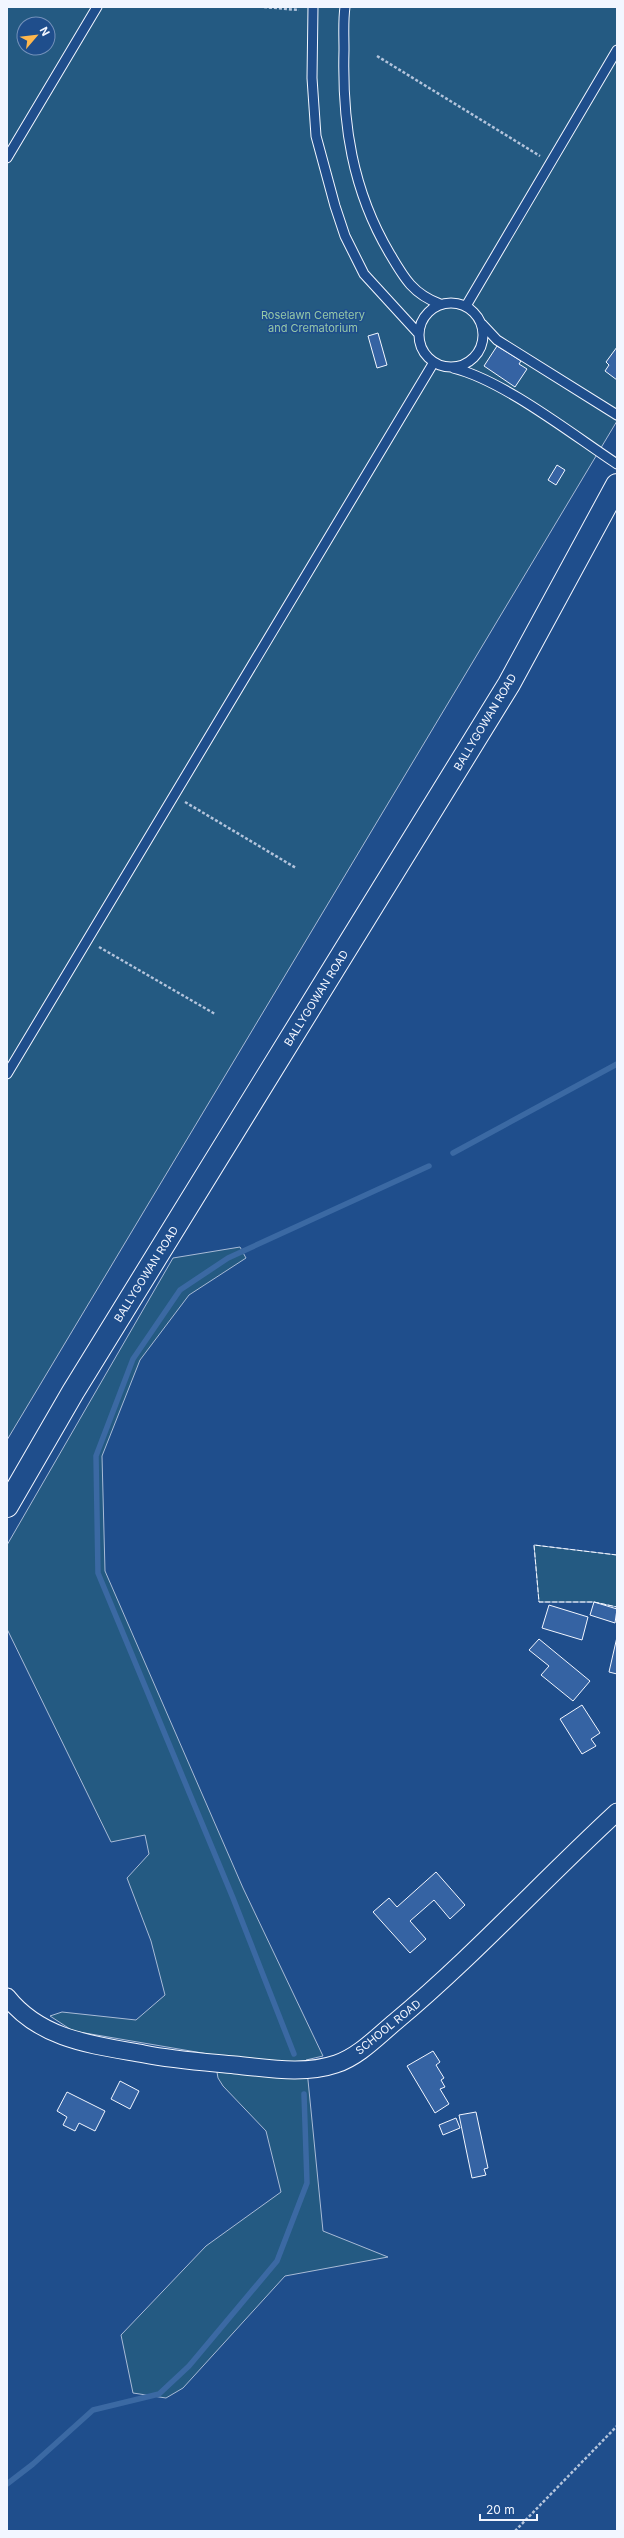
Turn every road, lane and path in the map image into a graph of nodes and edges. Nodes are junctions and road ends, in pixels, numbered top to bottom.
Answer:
1 (97, 7) edge
2 (264, 7) edge
3 (345, 7) edge
4 (313, 9) edge
5 (617, 50) edge
6 (377, 56) dead end
7 (7, 158) edge
8 (552, 163) junction
9 (440, 304) junction
10 (466, 306) junction
11 (481, 323) junction
12 (418, 333) junction
13 (434, 362) junction
14 (452, 368) junction
15 (617, 415) edge
16 (617, 464) edge
17 (617, 486) edge
18 (174, 795) junction
19 (296, 868) dead end
20 (86, 940) junction
21 (215, 1014) dead end
22 (7, 1074) edge
23 (7, 1506) edge
24 (617, 1812) edge
25 (7, 1997) edge
26 (617, 2426) edge
27 (515, 2531) edge

1 - 7 lane
2 - 4 path
3 - 9 lane
4 - 12 lane
5 - 8 lane
6 - 8 path
8 - 10 lane
9 - 10 lane
9 - 12 lane
10 - 11 lane
11 - 14 lane
11 - 15 lane
12 - 13 lane
13 - 14 lane
13 - 18 lane
14 - 16 lane
17 - 23 main road, BALLYGOWAN ROAD
18 - 19 path
18 - 20 lane
20 - 21 path
20 - 22 lane
24 - 25 street, SCHOOL ROAD
26 - 27 path

